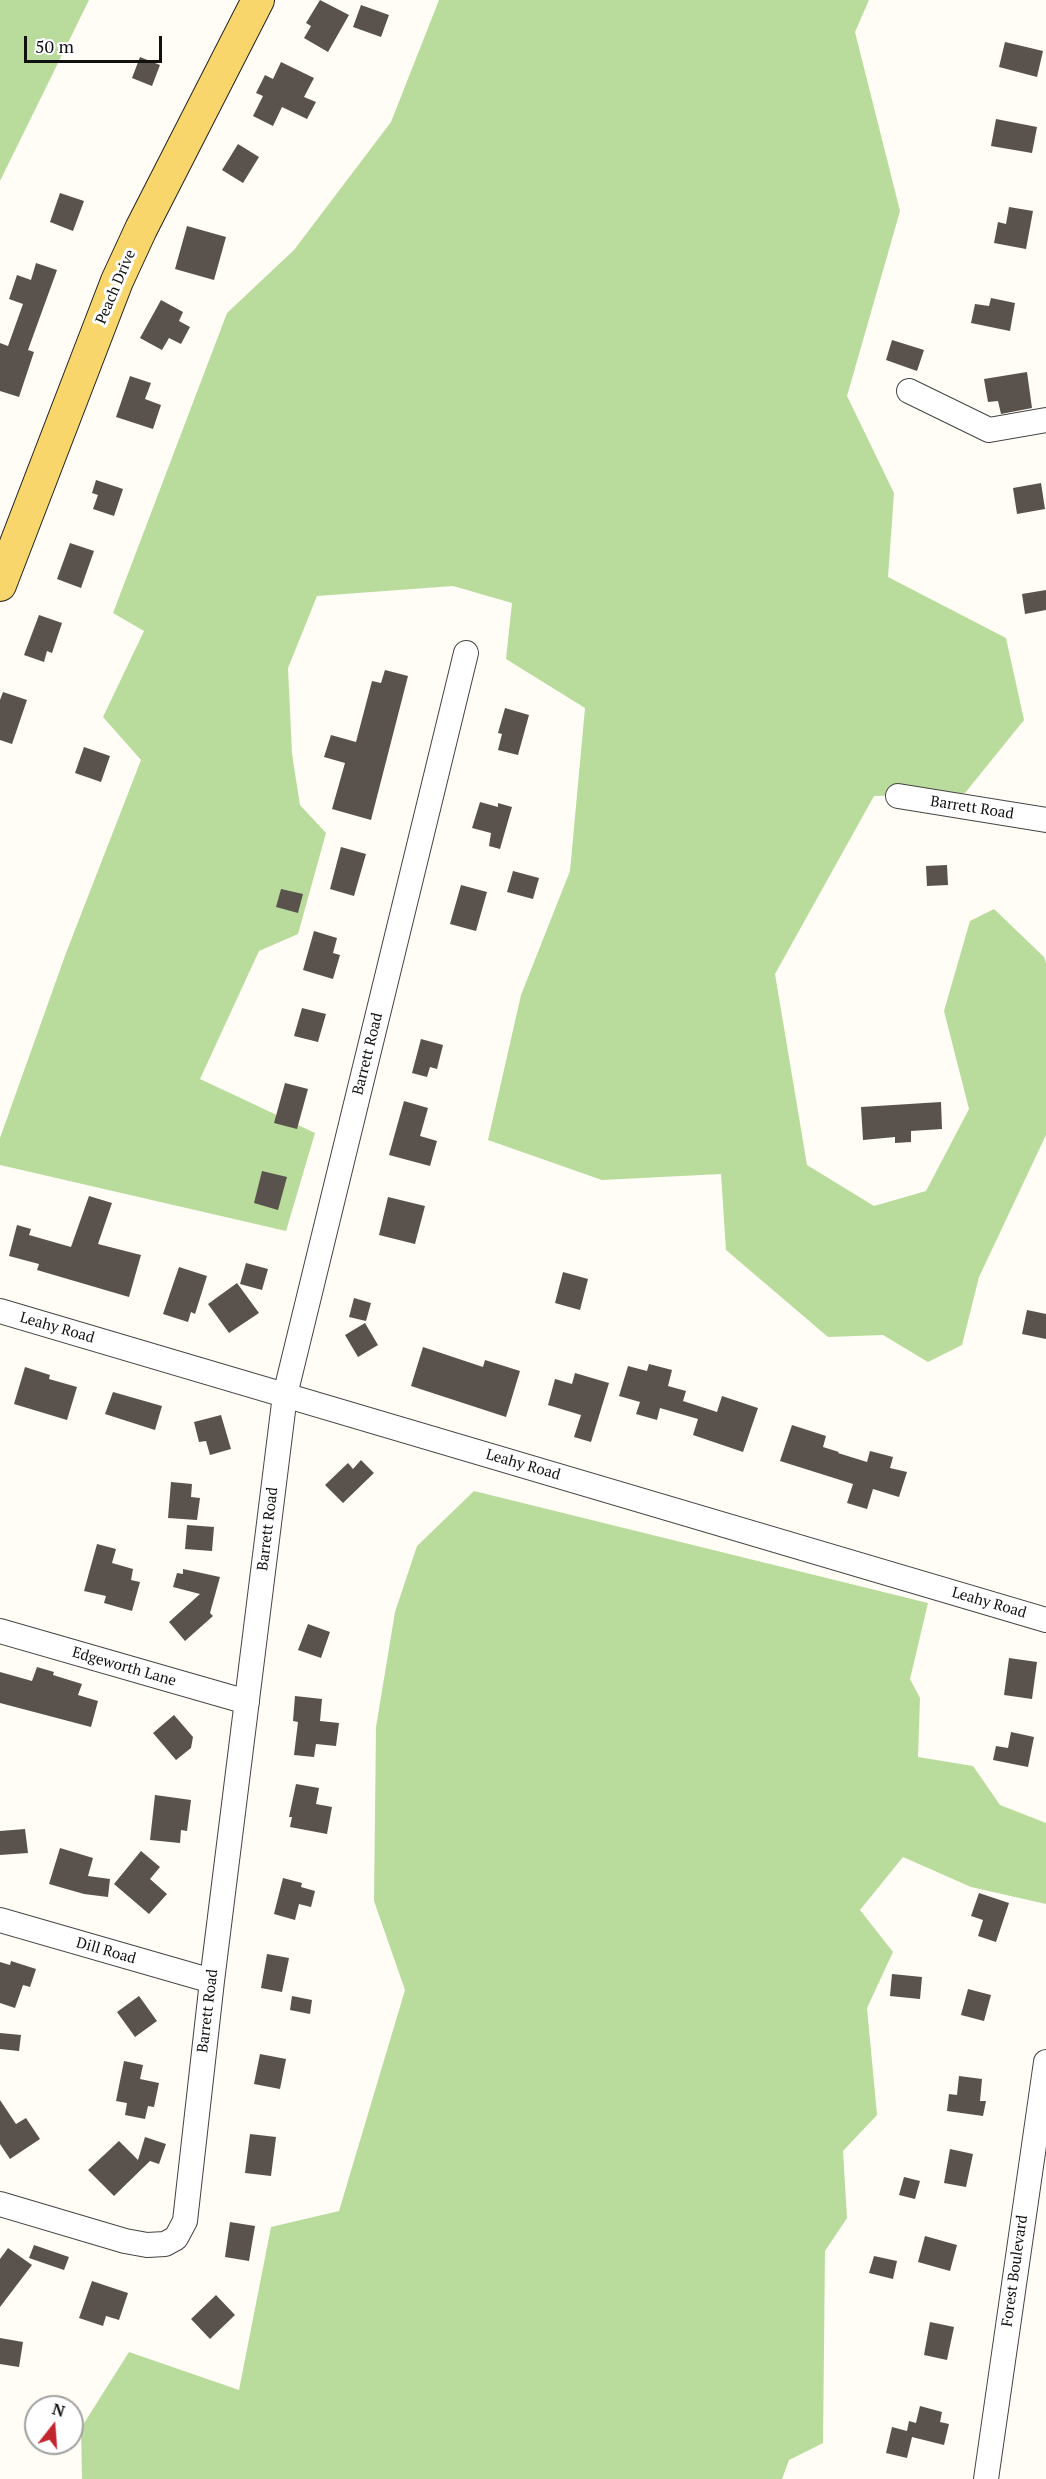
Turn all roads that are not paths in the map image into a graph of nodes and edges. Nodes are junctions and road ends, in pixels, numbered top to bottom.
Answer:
1 (258, 0) edge
2 (909, 391) dead end
3 (1046, 420) edge
4 (0, 585) edge
5 (466, 652) dead end
6 (898, 796) dead end
7 (1046, 820) edge
8 (0, 1311) edge
9 (285, 1395) junction
10 (1046, 1620) edge
11 (0, 1631) edge
12 (247, 1702) junction
13 (0, 1920) edge
14 (212, 1982) junction
15 (1046, 2062) edge
16 (0, 2204) edge
17 (986, 2479) edge

1 - 4 main road, Peach Drive
2 - 3 street
5 - 9 street, Barrett Road
6 - 7 street, Barrett Road
8 - 9 street, Leahy Road
9 - 10 street, Leahy Road
9 - 12 street, Barrett Road
11 - 12 street, Edgeworth Lane
12 - 14 street, Barrett Road
13 - 14 street, Dill Road
14 - 16 street, Barrett Road
15 - 17 street, Forest Boulevard

